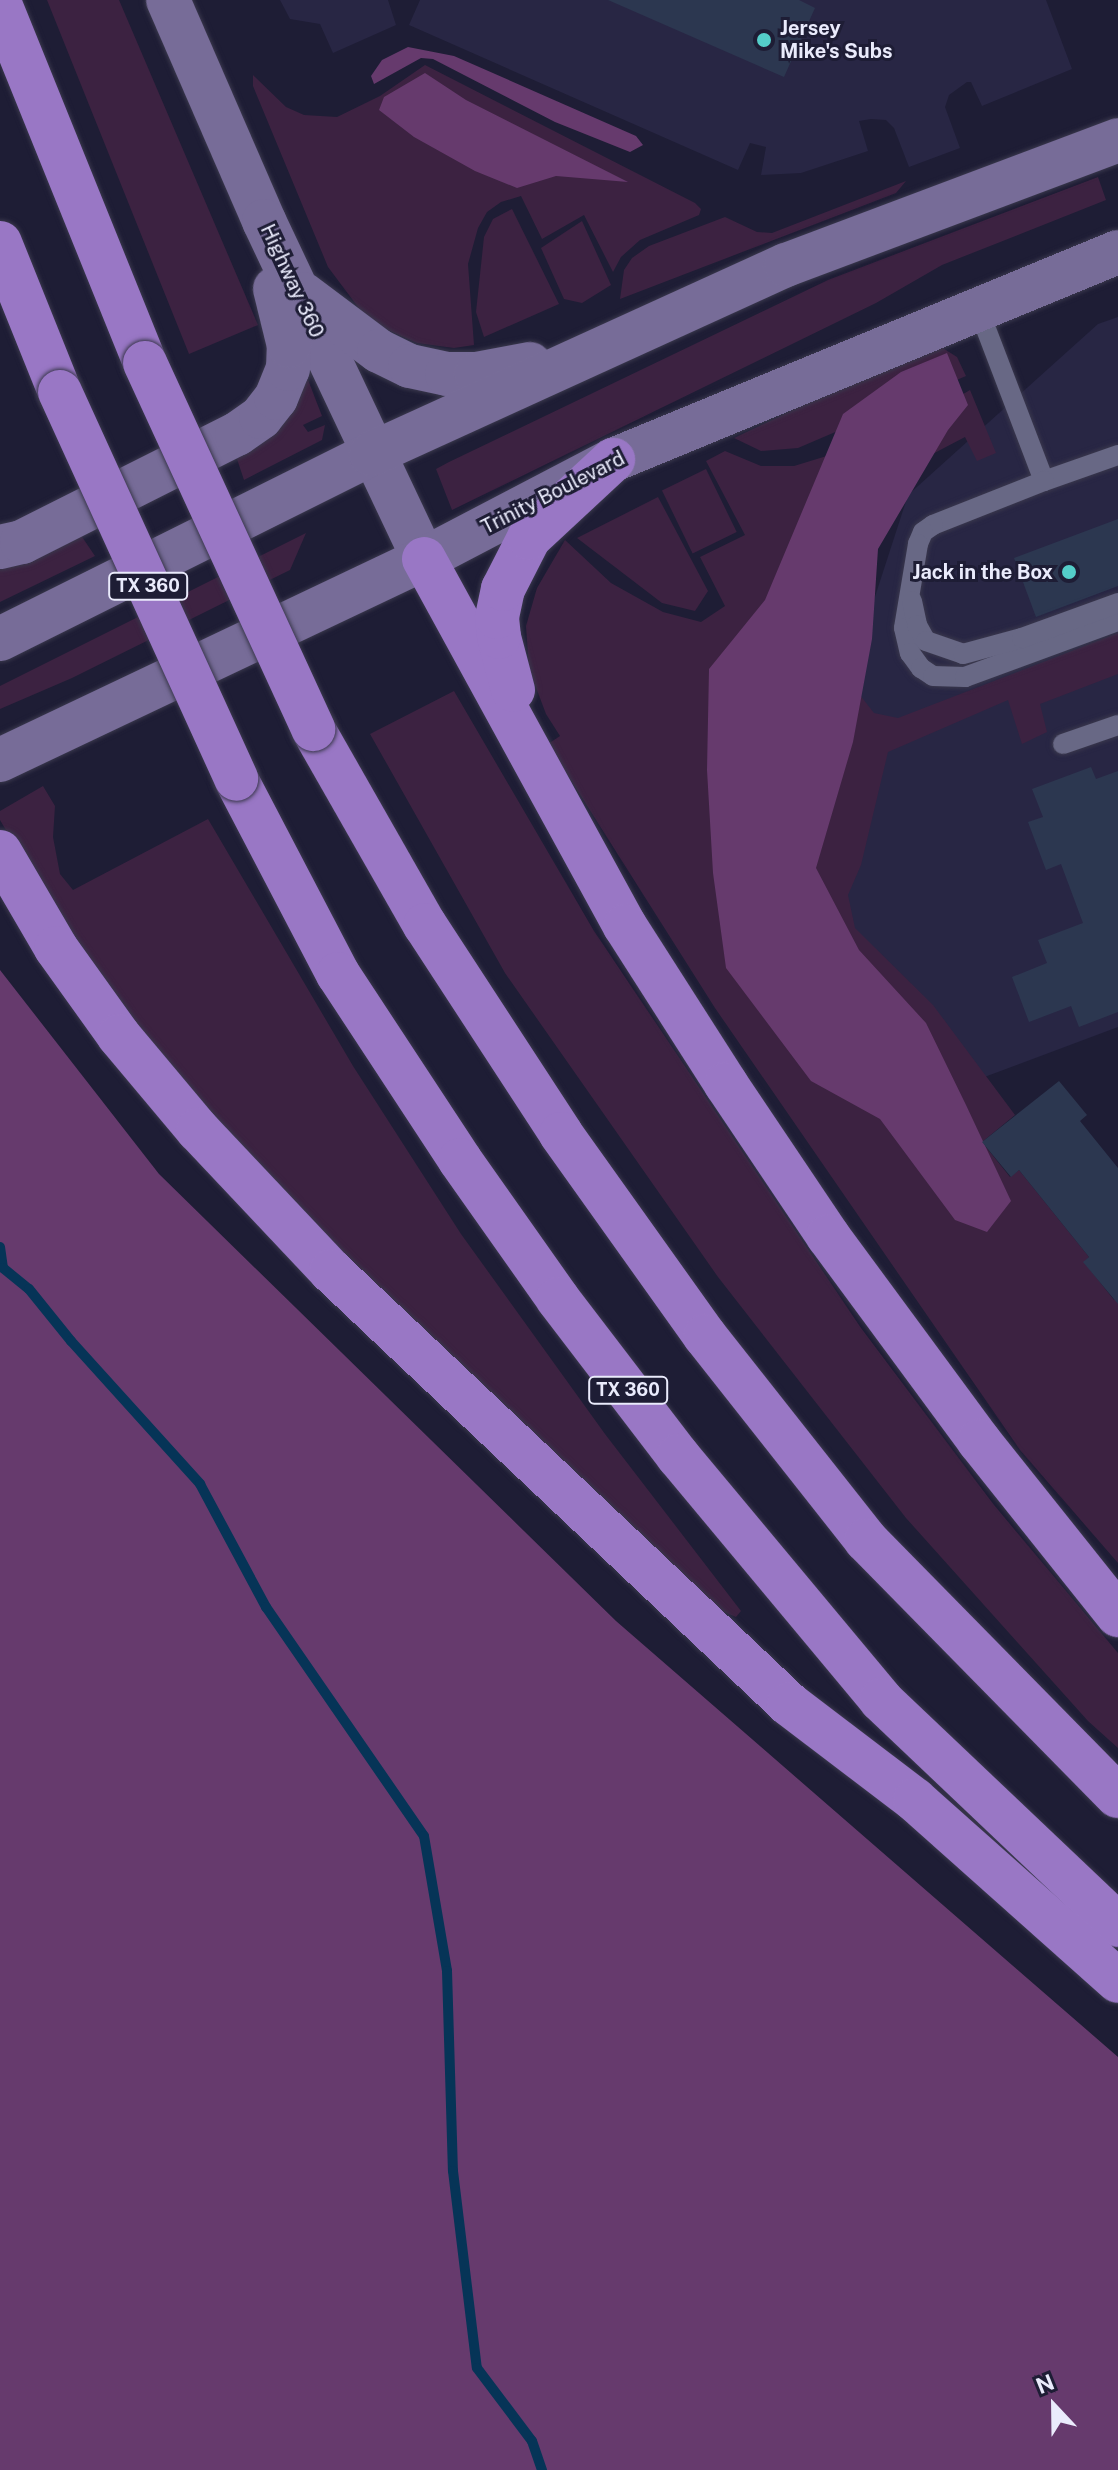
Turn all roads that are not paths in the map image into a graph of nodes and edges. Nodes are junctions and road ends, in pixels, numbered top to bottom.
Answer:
1 (168, 0) edge
2 (0, 4) edge
3 (1118, 140) edge
4 (264, 221) junction
5 (0, 243) edge
6 (1118, 252) edge
7 (297, 289) junction
8 (978, 308) junction
9 (602, 348) junction
10 (371, 454) junction
11 (1118, 455) edge
12 (613, 460) junction
13 (1044, 481) junction
14 (0, 547) edge
15 (424, 559) junction
16 (910, 589) junction
17 (1118, 603) edge
18 (1118, 621) edge
19 (0, 639) edge
20 (1118, 725) edge
21 (1063, 744) dead end
22 (0, 760) edge
23 (544, 780) junction
24 (0, 852) edge
25 (0, 906) edge
26 (56, 948) junction
27 (1118, 1615) edge
28 (1118, 1796) edge
29 (1118, 1925) edge
30 (1118, 1981) edge

1 - 4 main road, Highway 360
2 - 28 highway, bridge
3 - 9 main road
4 - 7 main road, Highway 360
4 - 14 main road
5 - 29 highway, TX 360, bridge
6 - 8 main road, Trinity Boulevard
7 - 9 main road
7 - 10 main road, Highway 360
8 - 12 main road, Trinity Boulevard
8 - 13 lane
9 - 10 main road
10 - 15 main road, Highway 360
10 - 19 main road
11 - 13 lane
12 - 15 main road, Trinity Boulevard
12 - 23 highway
13 - 16 lane
15 - 22 main road, Trinity Boulevard
15 - 23 highway
16 - 17 lane
16 - 18 lane
20 - 21 lane
23 - 27 highway
24 - 26 highway
25 - 26 highway
26 - 30 highway

